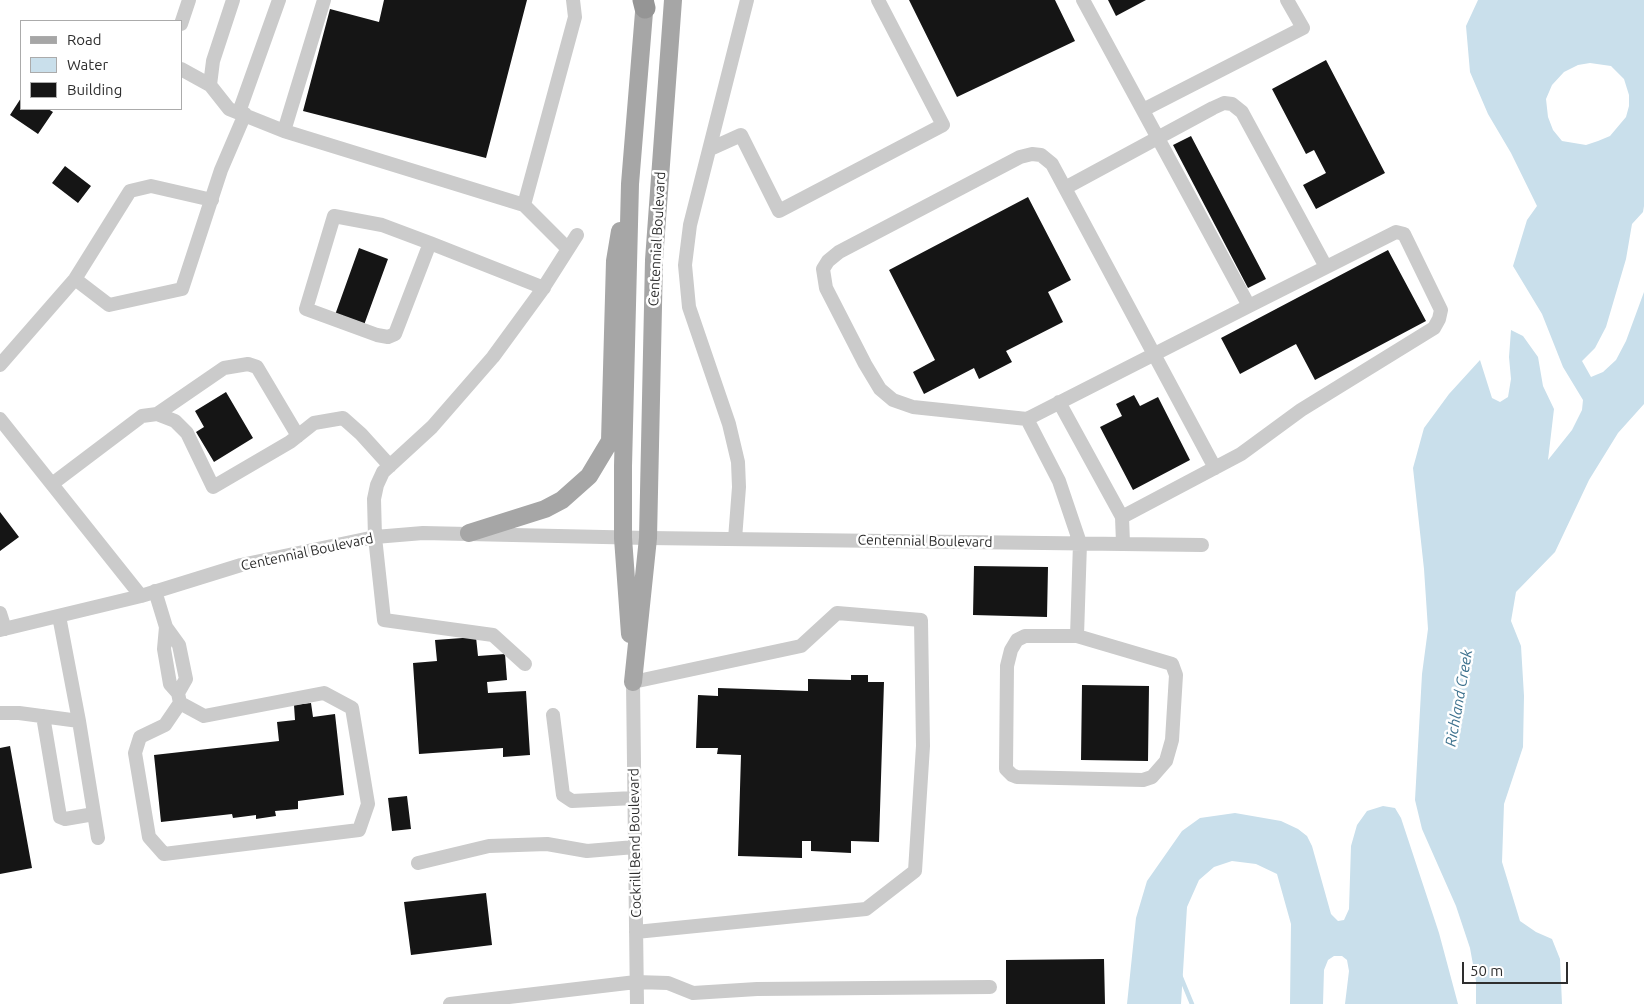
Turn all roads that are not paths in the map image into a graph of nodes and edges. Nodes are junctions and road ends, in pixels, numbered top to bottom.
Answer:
1 (189, 0) edge
2 (233, 0) edge
3 (279, 0) edge
4 (324, 0) edge
5 (572, 0) edge
6 (673, 0) edge
7 (747, 0) edge
8 (878, 0) edge
9 (1083, 0) edge
10 (1287, 0) edge
11 (644, 3) edge
12 (182, 21) edge
13 (182, 71) edge
14 (210, 85) junction
15 (1143, 110) junction
16 (242, 113) junction
17 (284, 131) junction
18 (1157, 138) junction
19 (710, 149) junction
20 (630, 184) junction
21 (1065, 188) junction
22 (212, 200) junction
23 (524, 206) junction
24 (577, 235) dead end
25 (430, 242) junction
26 (568, 249) junction
27 (1326, 267) junction
28 (75, 278) junction
29 (544, 288) junction
30 (1249, 306) junction
31 (1156, 355) junction
32 (0, 365) edge
33 (1060, 402) junction
34 (158, 414) junction
35 (0, 419) edge
36 (1027, 419) junction
37 (298, 436) junction
38 (390, 466) junction
39 (1215, 468) junction
40 (52, 484) junction
41 (1122, 516) junction
42 (469, 533) junction
43 (375, 537) junction
44 (623, 538) junction
45 (648, 538) junction
46 (735, 539) junction
47 (1080, 543) junction
48 (1122, 544) junction
49 (1202, 545) dead end
50 (155, 592) junction
51 (141, 596) junction
52 (0, 613) edge
53 (58, 616) junction
54 (2, 629) edge
55 (1077, 636) junction
56 (525, 664) dead end
57 (633, 682) junction
58 (179, 698) junction
59 (0, 713) edge
60 (553, 715) dead end
61 (43, 716) junction
62 (79, 721) junction
63 (634, 798) junction
64 (94, 814) junction
65 (98, 838) dead end
66 (635, 848) junction
67 (418, 863) dead end
68 (636, 932) junction
69 (636, 982) junction
70 (990, 987) dead end
71 (450, 1004) edge
72 (637, 1004) edge

1 - 12 street
2 - 14 street
3 - 16 street
4 - 17 street
5 - 23 street
6 - 45 main road, Centennial Boulevard
7 - 19 street
8 - 19 street
9 - 15 street
10 - 15 street
11 - 20 main road, Centennial Boulevard
13 - 14 street
14 - 16 street
15 - 18 street
16 - 17 street
16 - 22 street
17 - 23 street
18 - 21 street
18 - 27 street
18 - 30 street
19 - 46 street
20 - 42 main road
20 - 44 main road, Centennial Boulevard
21 - 31 street
21 - 36 street
22 - 28 street
22 - 28 street
23 - 26 street
24 - 26 street
25 - 25 street
25 - 29 street
26 - 29 street
27 - 30 street
27 - 39 street
28 - 32 street
29 - 38 street
30 - 31 street
31 - 33 street
31 - 39 street
33 - 36 street
33 - 41 street
34 - 37 street
34 - 37 street
34 - 40 street
35 - 40 street
36 - 47 street
37 - 38 street
38 - 43 street
39 - 41 street
40 - 51 street
41 - 48 street
42 - 43 street, Centennial Boulevard
42 - 44 street, Centennial Boulevard
43 - 50 street, Centennial Boulevard
43 - 56 street
44 - 45 street, Centennial Boulevard
44 - 57 main road, Centennial Boulevard
45 - 46 street, Centennial Boulevard
45 - 57 main road, Centennial Boulevard
46 - 47 street, Centennial Boulevard
47 - 48 street, Centennial Boulevard
47 - 55 street
48 - 49 street, Centennial Boulevard
50 - 51 street, Centennial Boulevard
50 - 58 street
51 - 53 street, Centennial Boulevard
52 - 54 street
53 - 54 street, Centennial Boulevard
53 - 62 street
55 - 55 street
57 - 63 street, Cockrill Bend Boulevard
57 - 68 street
58 - 58 street
59 - 61 street
60 - 63 street
61 - 62 street
61 - 64 street
62 - 64 street
63 - 66 street, Cockrill Bend Boulevard
64 - 65 street
66 - 67 street
66 - 68 street, Cockrill Bend Boulevard
68 - 69 street, Cockrill Bend Boulevard
69 - 70 street
69 - 71 street
69 - 72 street, Cockrill Bend Boulevard

